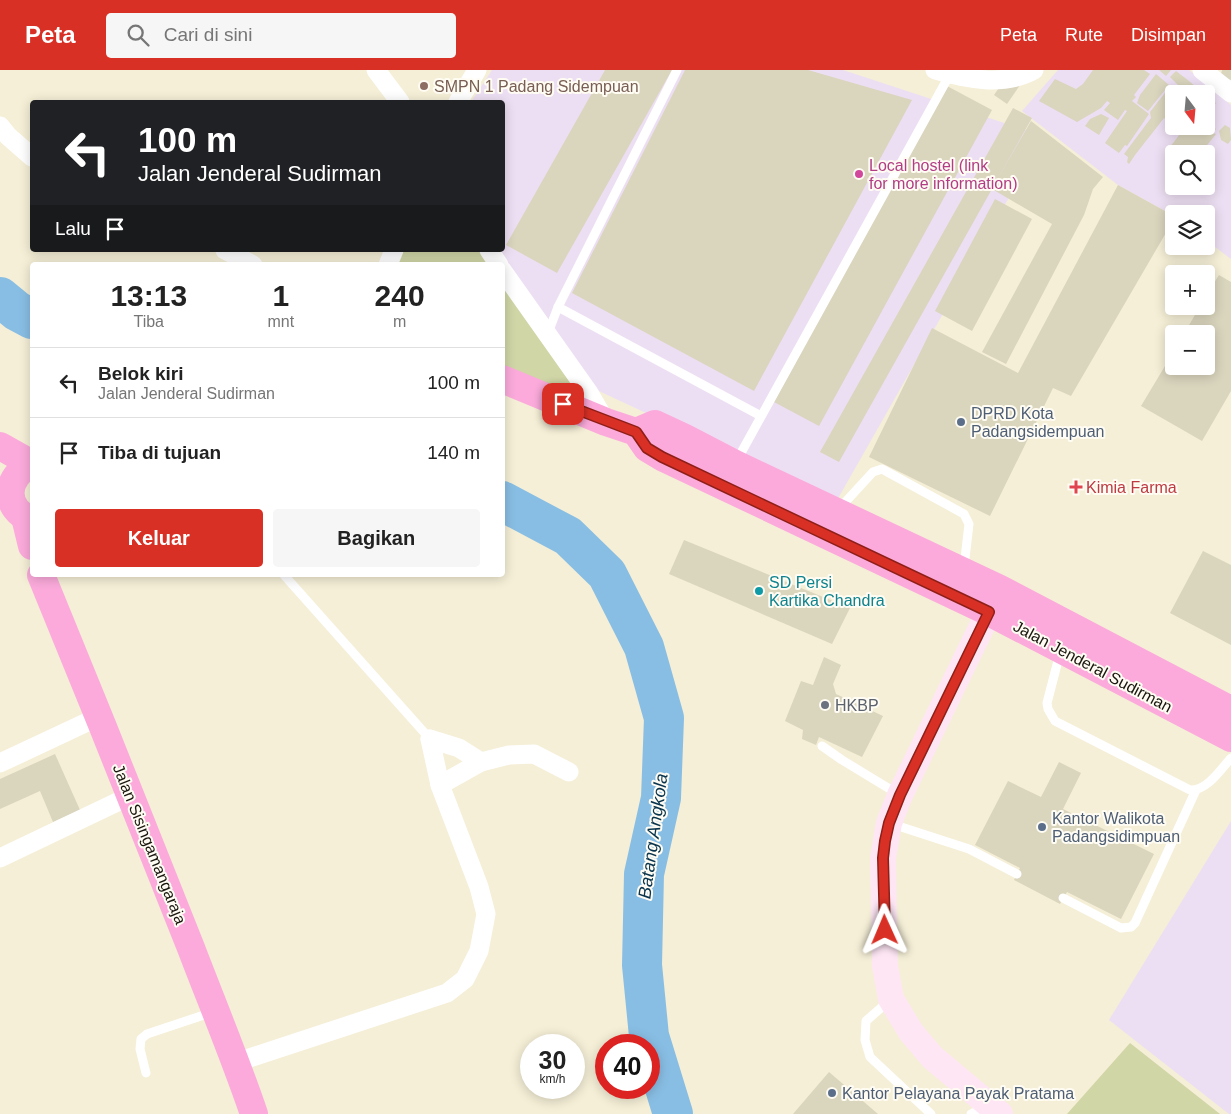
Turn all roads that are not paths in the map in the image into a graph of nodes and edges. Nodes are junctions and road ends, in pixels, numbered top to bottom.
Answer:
1 (376, 70) edge
2 (477, 70) edge
3 (677, 70) edge
4 (1034, 70) edge
5 (1202, 70) edge
6 (943, 72) edge
7 (1231, 93) edge
8 (398, 100) edge
9 (459, 100) edge
10 (0, 126) edge
11 (30, 155) edge
12 (230, 252) edge
13 (248, 262) edge
14 (505, 274) edge
15 (558, 307) junction
16 (547, 336) junction
17 (505, 380) edge
18 (761, 416) junction
19 (606, 422) junction
20 (636, 432) junction
21 (0, 446) edge
22 (30, 463) edge
23 (735, 464) junction
24 (30, 465) edge
25 (5, 480) edge
26 (836, 512) junction
27 (29, 518) edge
28 (964, 572) junction
29 (42, 577) edge
30 (56, 577) edge
31 (286, 577) edge
32 (995, 600) junction
33 (58, 617) junction
34 (1061, 649) junction
35 (1231, 710) edge
36 (98, 717) junction
37 (1231, 738) edge
38 (430, 739) junction
39 (822, 746) dead end
40 (1231, 758) edge
41 (0, 762) edge
42 (481, 762) junction
43 (569, 772) dead end
44 (440, 786) junction
45 (1196, 790) junction
46 (900, 795) junction
47 (132, 796) junction
48 (889, 823) junction
49 (0, 858) edge
50 (1017, 874) dead end
51 (1063, 898) dead end
52 (891, 999) junction
53 (215, 1011) junction
54 (237, 1062) junction
55 (146, 1073) dead end
56 (987, 1111) edge
57 (254, 1114) edge
58 (931, 1114) edge

1 - 8 street
2 - 9 street
3 - 15 lane
4 - 6 street
5 - 7 street
6 - 18 lane
10 - 11 street
12 - 13 street
14 - 16 street
15 - 16 lane
15 - 18 lane
16 - 19 street
17 - 19 highway
18 - 23 lane
19 - 20 highway
20 - 23 highway, Jalan Jenderal Sudirman
20 - 32 highway, Jalan Jenderal Sudirman
21 - 22 highway
23 - 26 highway, Jalan Jenderal Sudirman
24 - 25 highway
25 - 27 highway
26 - 28 highway, Jalan Jenderal Sudirman
26 - 28 lane
28 - 32 highway, Jalan Jenderal Sudirman
29 - 33 highway, Jalan Sisingamangaraja
30 - 33 highway
31 - 38 lane
32 - 34 highway, Jalan Jenderal Sudirman
32 - 35 highway, Jalan Jenderal Sudirman
32 - 46 street
33 - 36 highway, Jalan Sisingamangaraja
34 - 37 highway, Jalan Jenderal Sudirman
34 - 45 lane
36 - 41 street
36 - 47 highway, Jalan Sisingamangaraja
38 - 42 street
38 - 44 street
39 - 46 lane
40 - 45 lane
42 - 43 street
42 - 44 street
44 - 54 street
45 - 51 lane
46 - 48 street
47 - 49 street
47 - 53 highway, Jalan Sisingamangaraja
48 - 50 lane
48 - 52 street
52 - 56 street
52 - 58 lane
53 - 54 highway, Jalan Sisingamangaraja
53 - 55 lane
54 - 57 highway, Jalan Sisingamangaraja

